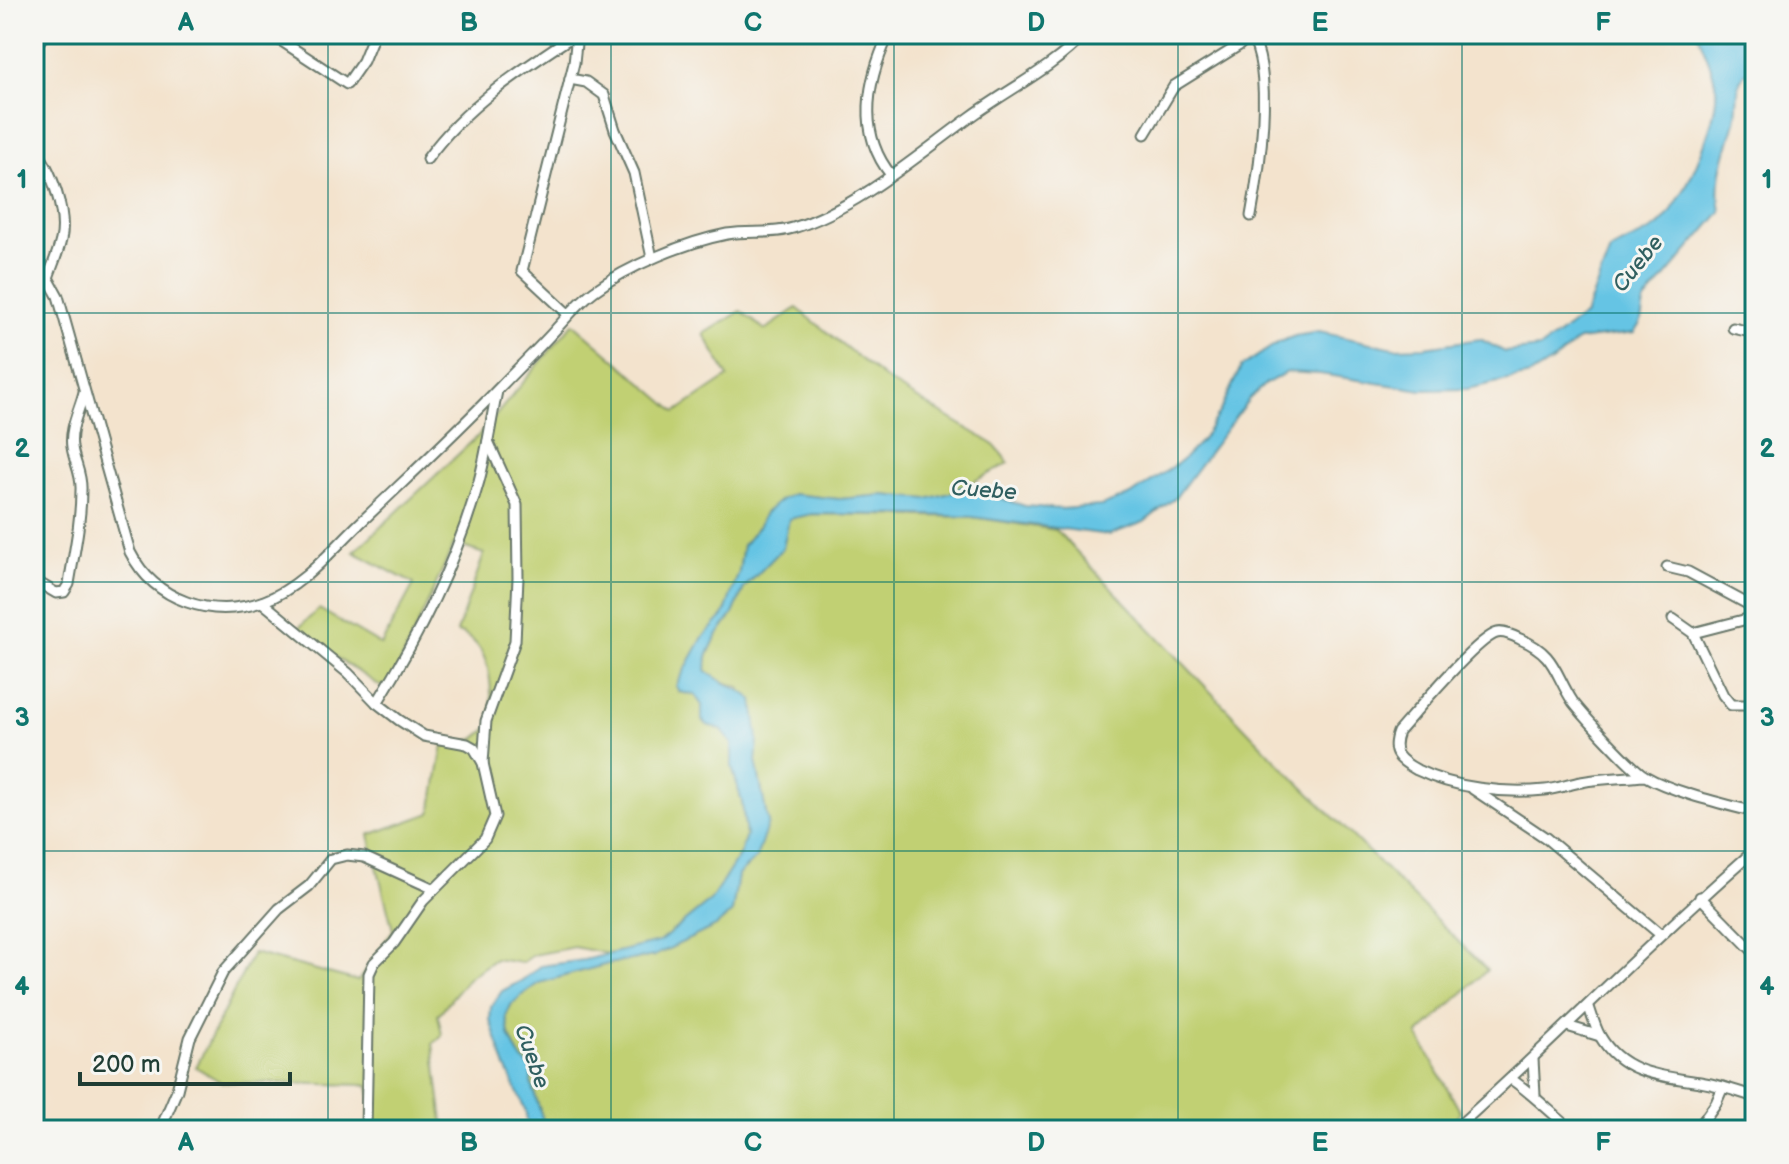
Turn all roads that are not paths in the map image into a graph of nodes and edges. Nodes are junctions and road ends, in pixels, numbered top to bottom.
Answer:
1 (45, 34) edge
2 (271, 34) edge
3 (374, 34) edge
4 (576, 34) edge
5 (889, 34) edge
6 (1085, 34) edge
7 (1248, 34) edge
8 (34, 47) edge
9 (570, 79) junction
10 (1145, 134) dead end
11 (34, 149) edge
12 (427, 159) dead end
13 (891, 175) junction
14 (1251, 216) dead end
15 (652, 258) junction
16 (48, 278) junction
17 (34, 293) edge
18 (568, 314) junction
19 (1733, 328) dead end
20 (1755, 333) edge
21 (85, 389) junction
22 (498, 390) junction
23 (488, 441) junction
24 (1667, 567) dead end
25 (34, 580) edge
26 (262, 602) junction
27 (1755, 608) edge
28 (1755, 617) edge
29 (1673, 619) dead end
30 (1693, 633) junction
31 (1755, 692) edge
32 (377, 703) junction
33 (1753, 705) edge
34 (483, 763) junction
35 (1644, 776) junction
36 (1755, 777) edge
37 (1470, 788) junction
38 (1755, 812) edge
39 (1755, 850) edge
40 (434, 889) junction
41 (1700, 897) junction
42 (1661, 935) junction
43 (1755, 953) edge
44 (1589, 1007) junction
45 (1567, 1026) junction
46 (1600, 1036) junction
47 (1533, 1059) junction
48 (1511, 1079) junction
49 (1723, 1087) junction
50 (1535, 1095) junction
51 (1755, 1097) edge
52 (1755, 1111) edge
53 (160, 1130) edge
54 (366, 1130) edge
55 (1454, 1130) edge
56 (1572, 1130) edge
57 (1697, 1130) edge
58 (1750, 1130) edge

1 - 8 street
2 - 3 street
4 - 9 street
4 - 12 street
5 - 13 street
6 - 13 street
7 - 10 street
7 - 14 street
9 - 15 street
9 - 18 street
11 - 16 street
13 - 15 street
15 - 18 street
16 - 17 street
16 - 21 street
18 - 22 street
19 - 20 street
21 - 25 street
21 - 26 street
22 - 23 street
22 - 26 street
23 - 32 street
23 - 34 street
24 - 27 street
26 - 32 street
28 - 30 street
29 - 30 street
30 - 33 street
31 - 33 street
32 - 34 street
33 - 36 street
34 - 40 street
35 - 37 street
35 - 37 street
35 - 38 street
37 - 42 street
39 - 41 street
40 - 53 street
40 - 54 street
41 - 42 street
41 - 43 street
42 - 44 street
44 - 45 street
44 - 46 street
45 - 46 street
45 - 47 street
46 - 49 street
47 - 48 street
47 - 50 street
48 - 50 street
48 - 55 street
49 - 51 street
49 - 57 street
50 - 56 street
52 - 58 street

